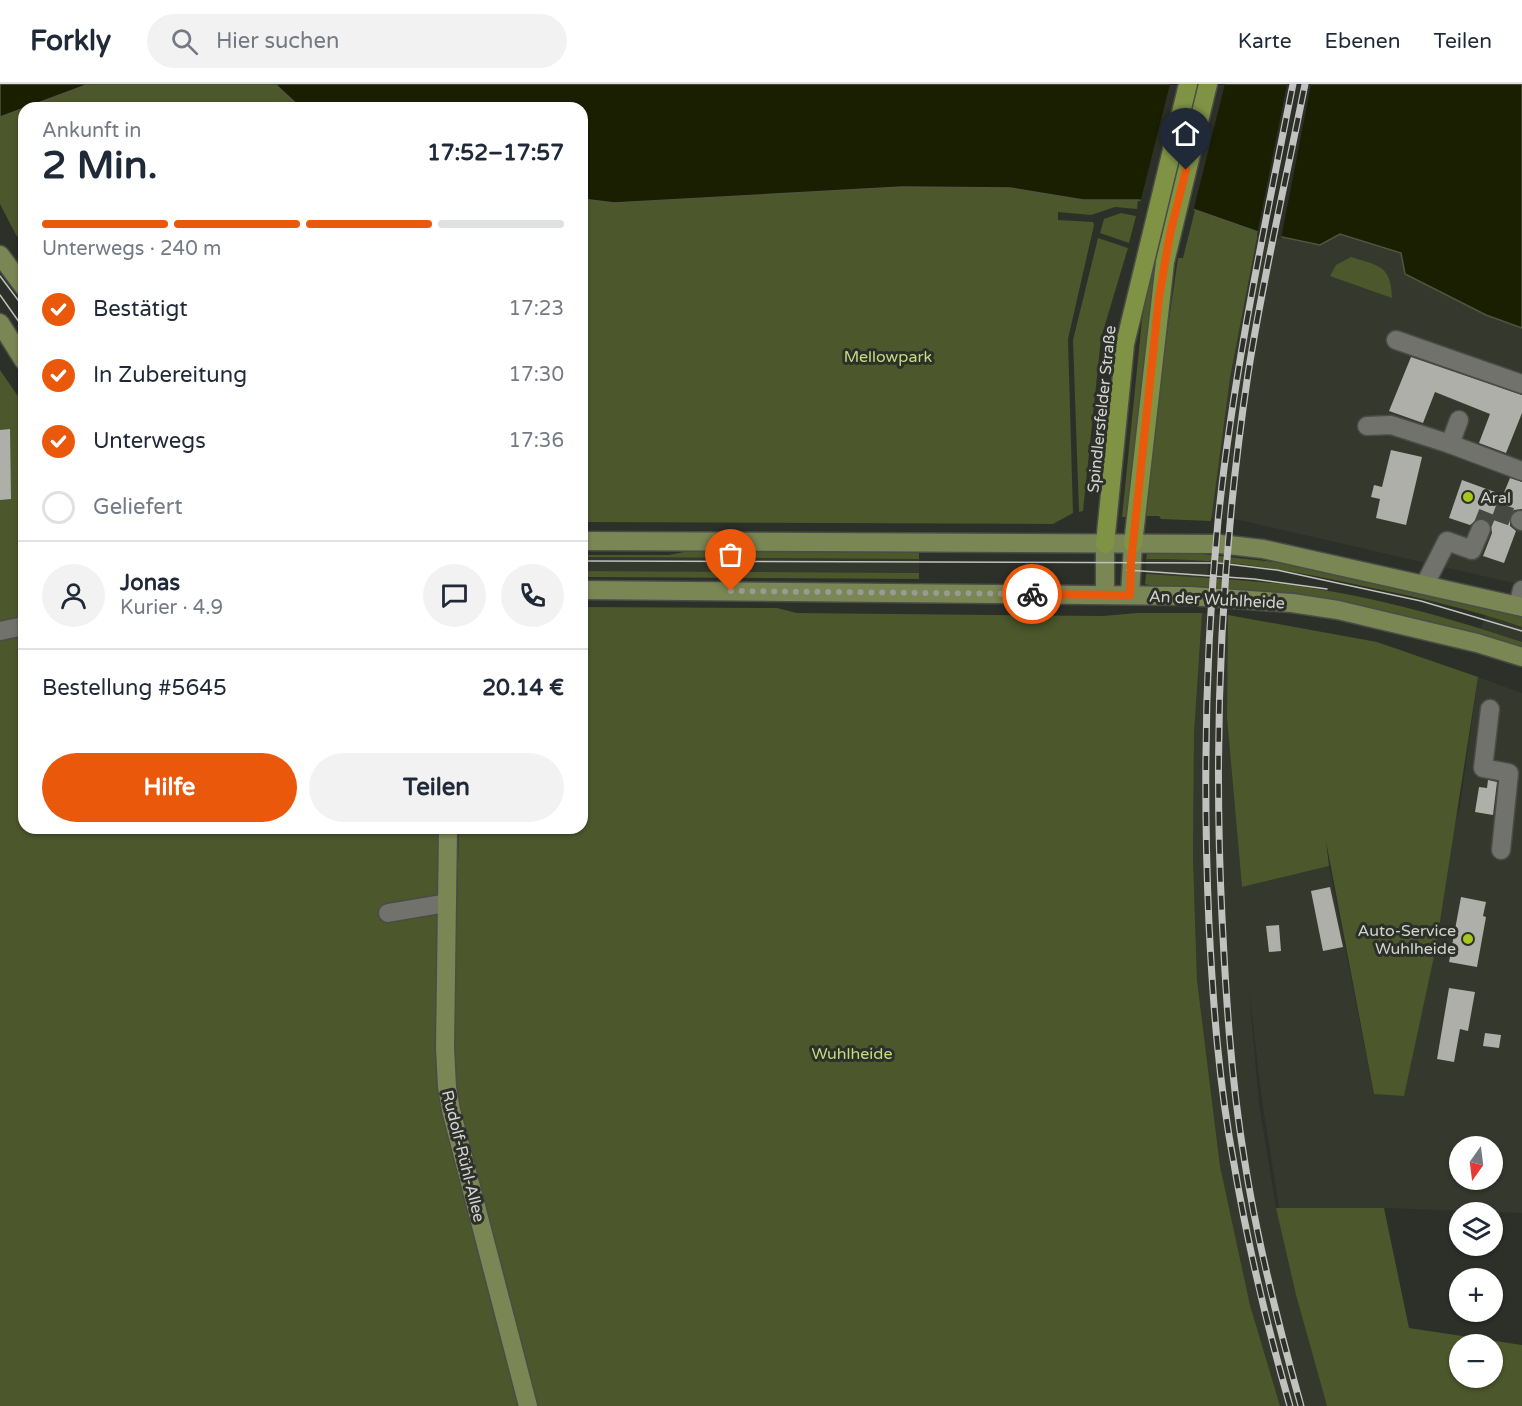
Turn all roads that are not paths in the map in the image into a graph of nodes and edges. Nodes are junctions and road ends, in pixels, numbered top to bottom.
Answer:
1 (1188, 84) edge
2 (1208, 84) edge
3 (0, 255) edge
4 (18, 279) edge
5 (3, 335) edge
6 (1396, 340) dead end
7 (18, 354) edge
8 (1522, 384) edge
9 (1459, 420) dead end
10 (1367, 426) dead end
11 (1450, 444) junction
12 (1522, 471) edge
13 (1481, 529) tunnel mouth
14 (588, 540) edge
15 (1105, 544) junction
16 (1133, 544) junction
17 (1425, 584) junction
18 (588, 590) edge
19 (1105, 594) junction
20 (1130, 595) junction
21 (1521, 601) edge
22 (18, 627) edge
23 (0, 631) edge
24 (1522, 657) edge
25 (1490, 709) dead end
26 (448, 834) edge
27 (1501, 850) dead end
28 (447, 903) junction
29 (388, 913) dead end
30 (528, 1406) edge

1 - 15 highway, Spindlersfelder Straße
2 - 16 highway
3 - 4 main road
5 - 7 main road
6 - 8 lane
9 - 11 lane
10 - 11 lane
11 - 12 lane
13 - 17 lane
14 - 15 main road
15 - 16 main road
15 - 19 main road, Spindlersfelder Straße
16 - 17 main road
16 - 20 main road
17 - 21 main road
18 - 19 main road, An der Wuhlheide
19 - 20 main road, An der Wuhlheide
20 - 24 main road, An der Wuhlheide
22 - 23 lane
25 - 27 lane
26 - 28 main road, Rudolf-Rühl-Allee
28 - 29 lane
28 - 30 main road, Rudolf-Rühl-Allee

